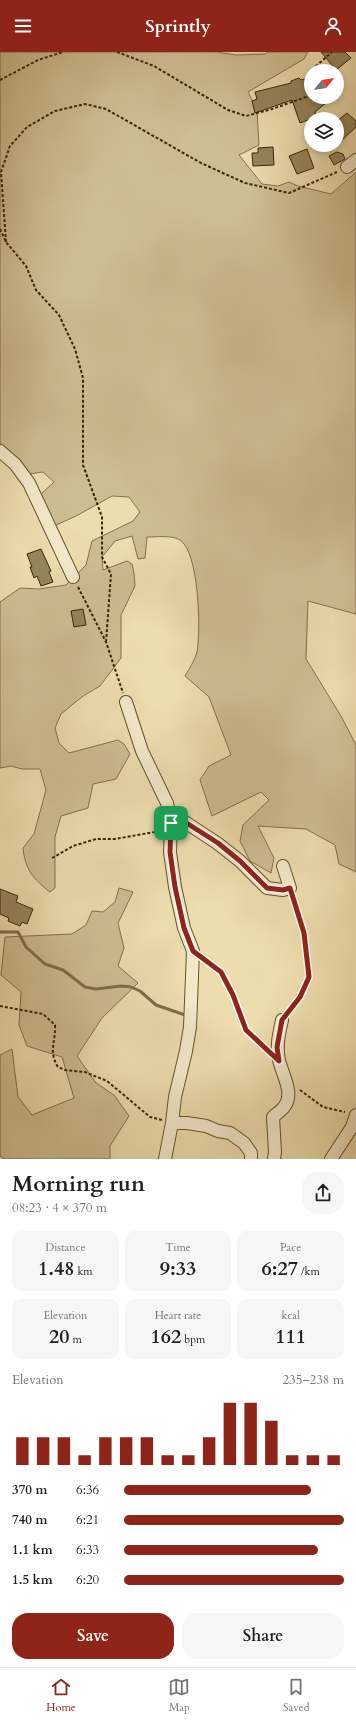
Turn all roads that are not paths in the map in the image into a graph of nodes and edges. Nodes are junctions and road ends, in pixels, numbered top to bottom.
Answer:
1 (0, 451) edge
2 (73, 577) road end
3 (126, 702) road end
4 (170, 826) junction
5 (283, 866) dead end
6 (282, 1020) road end
7 (355, 1116) edge
8 (172, 1123) junction
9 (165, 1159) edge
10 (251, 1159) edge
11 (274, 1159) edge
12 (331, 1159) edge

1 - 2 street
3 - 4 street
4 - 5 street
4 - 8 street
6 - 11 street
7 - 12 street
8 - 9 street
8 - 10 street

